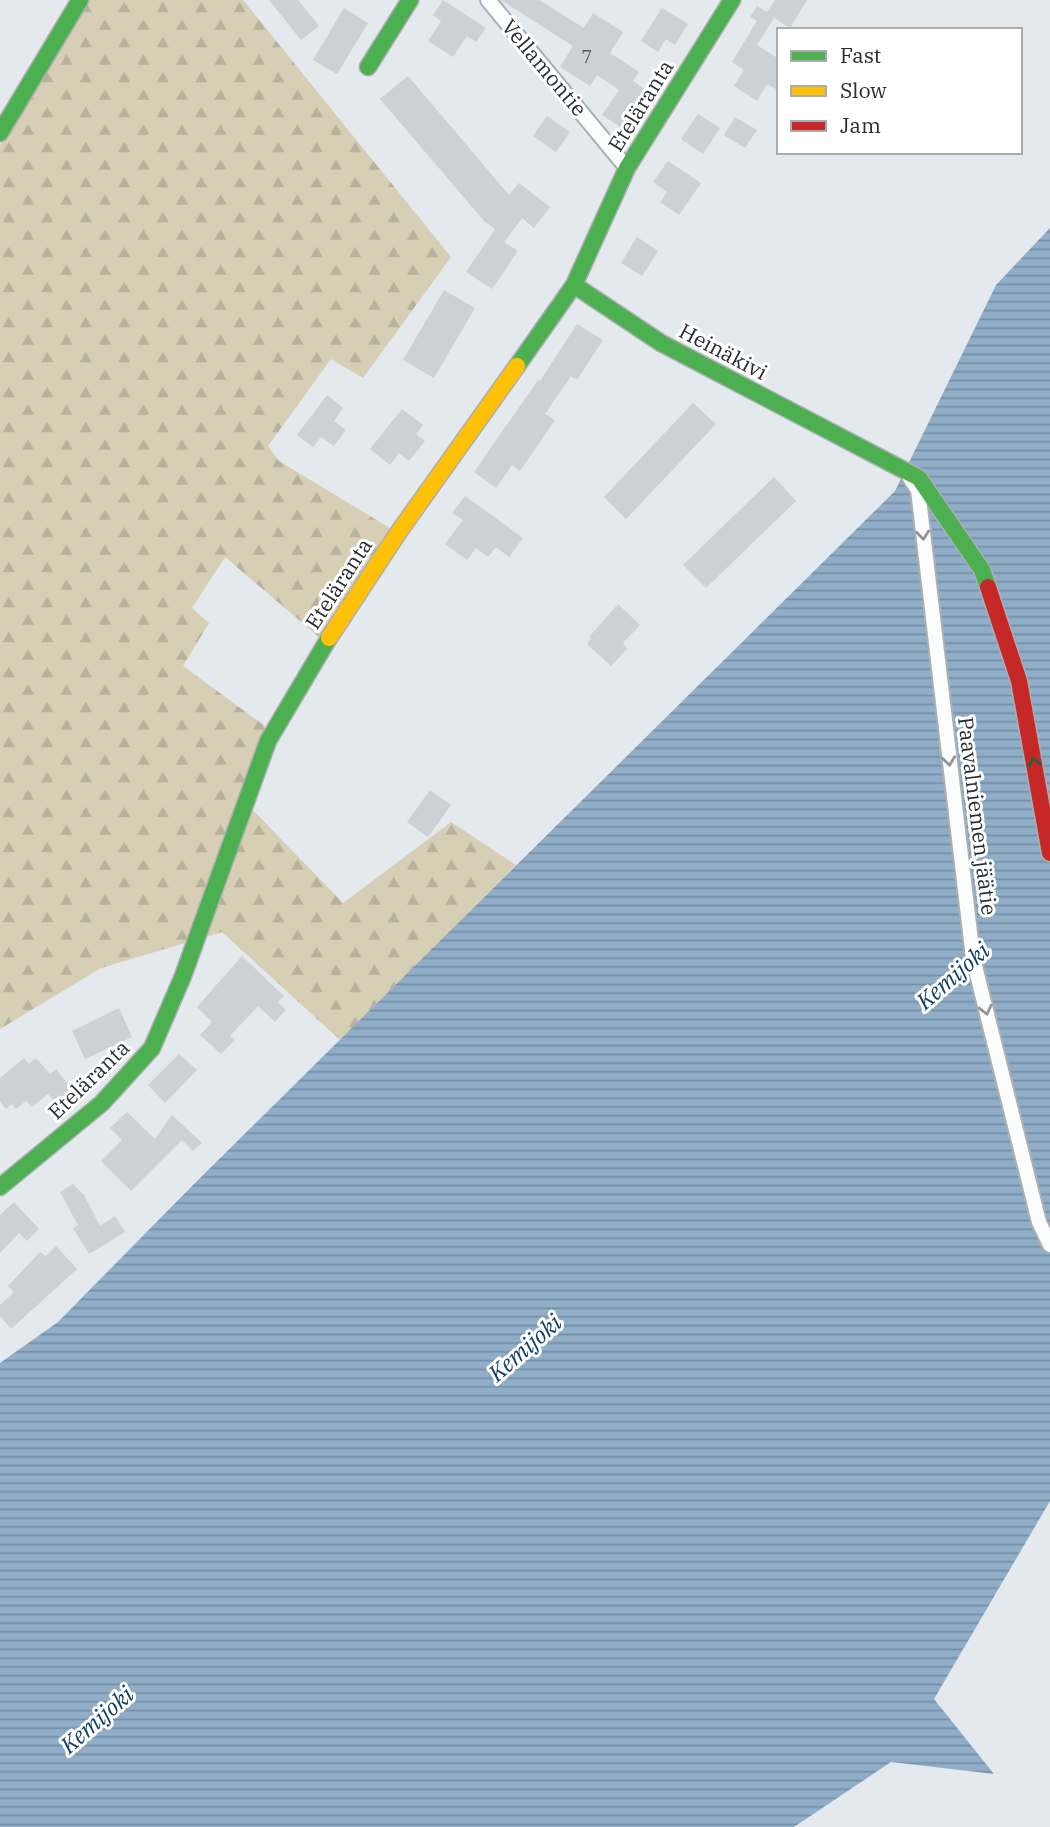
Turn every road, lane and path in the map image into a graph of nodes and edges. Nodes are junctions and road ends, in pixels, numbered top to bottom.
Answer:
1 (80, 0) edge
2 (410, 0) edge
3 (488, 0) edge
4 (732, 0) edge
5 (368, 67) dead end
6 (0, 133) edge
7 (627, 167) junction
8 (574, 285) junction
9 (904, 472) junction
10 (1050, 853) edge
11 (0, 1187) edge
12 (1050, 1245) edge

1 - 6 street
2 - 5 street
3 - 7 street, Vellamontie
4 - 7 street, Eteläranta
7 - 8 street, Eteläranta
8 - 9 street, Heinäkivi
8 - 11 street, Eteläranta
10 -> 9 street
9 -> 12 street, Paavalniemen jäätie

